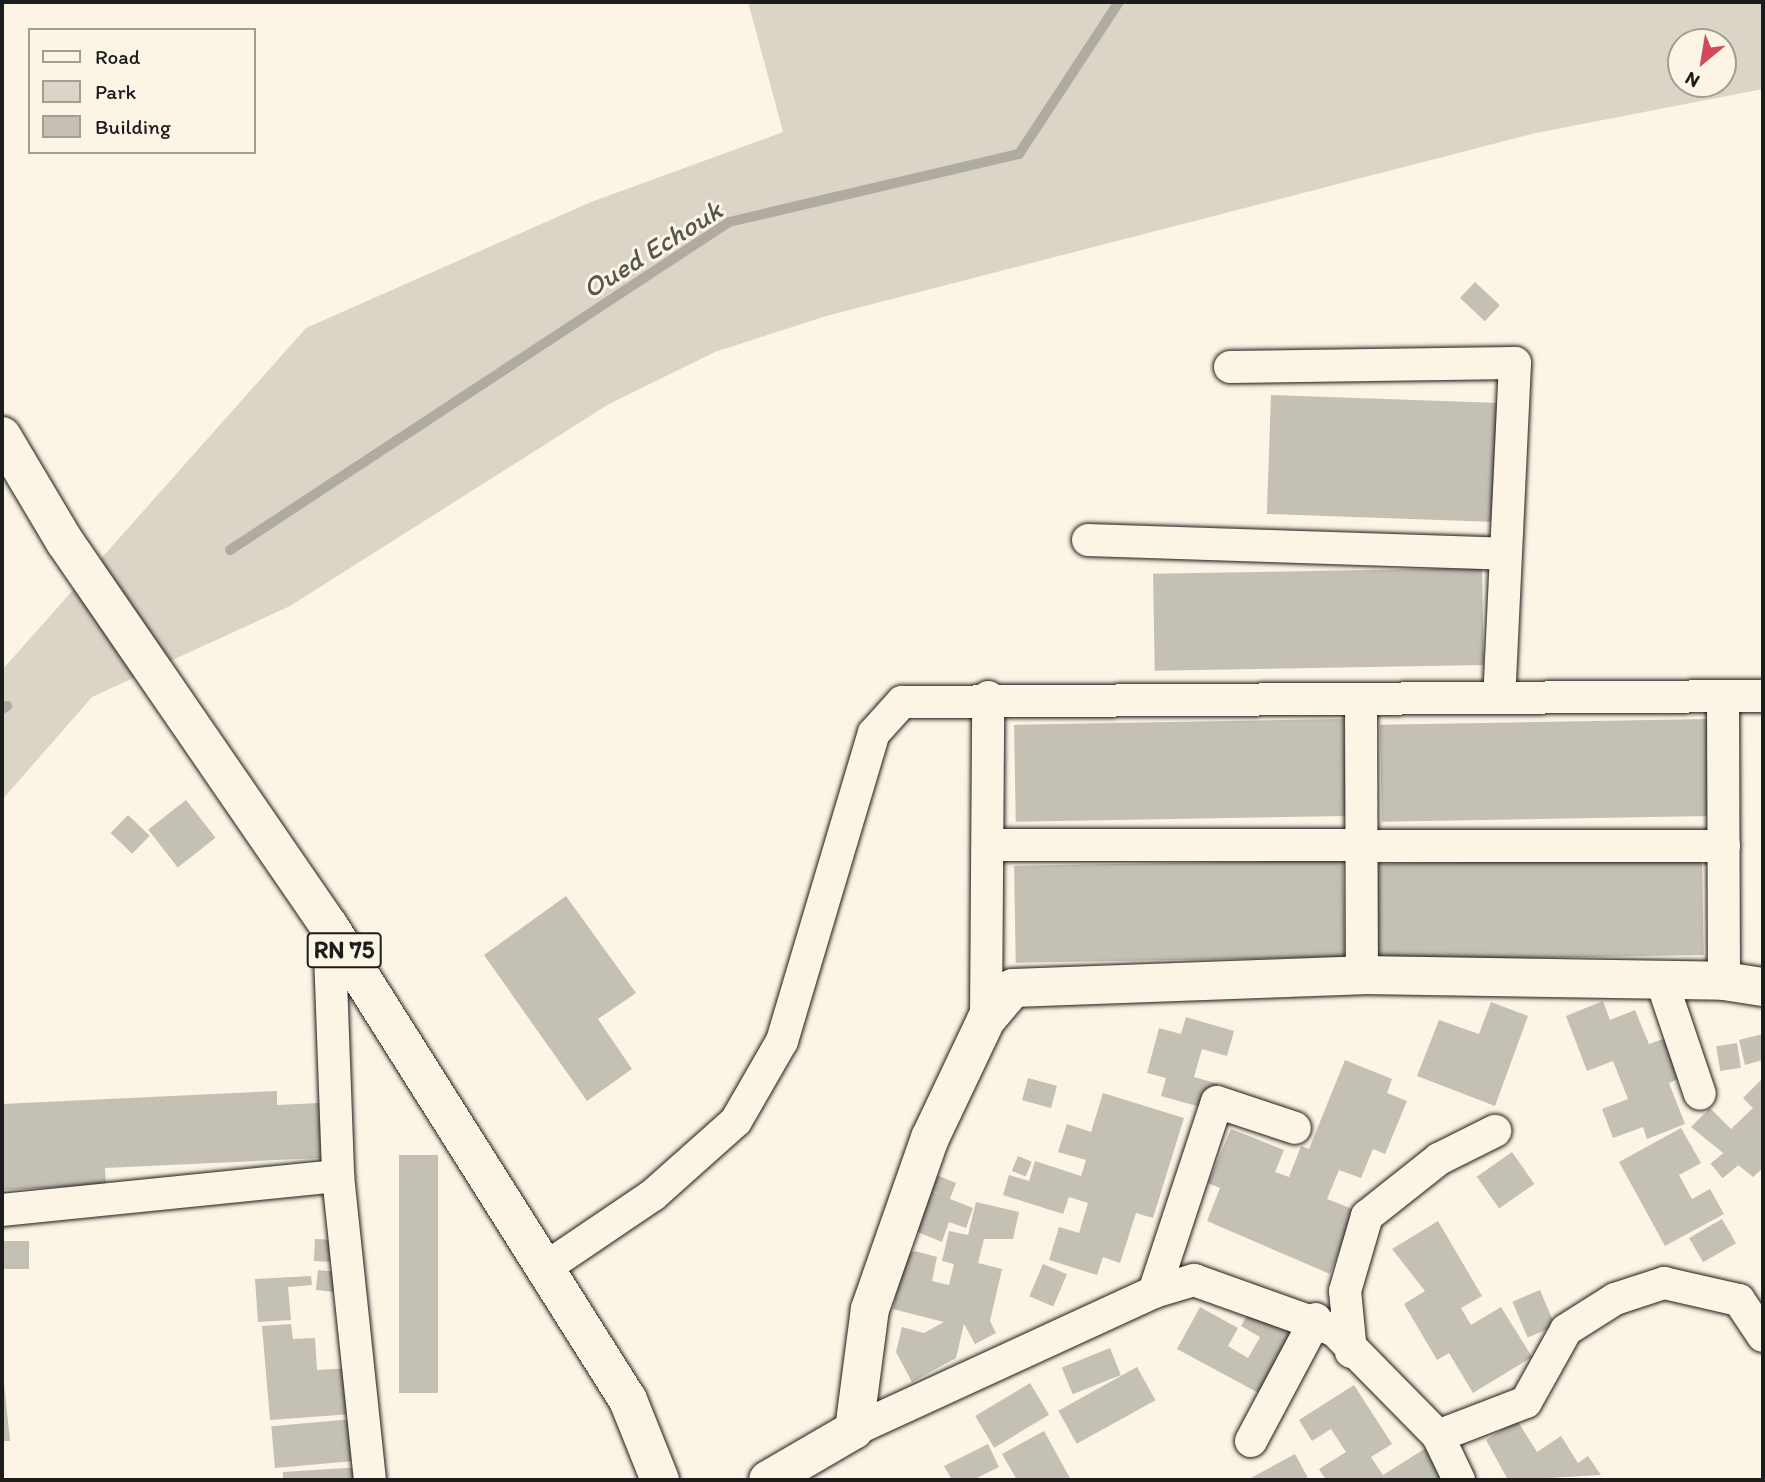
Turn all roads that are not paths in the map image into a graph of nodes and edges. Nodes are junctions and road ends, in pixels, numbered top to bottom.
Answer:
1 (1230, 367) dead end
2 (2, 436) edge
3 (1088, 540) dead end
4 (1505, 554) junction
5 (1763, 696) edge
6 (988, 697) junction
7 (1499, 698) junction
8 (1723, 698) junction
9 (1361, 700) junction
10 (989, 845) junction
11 (1724, 846) junction
12 (1361, 848) junction
13 (329, 926) junction
14 (1362, 975) junction
15 (1661, 979) junction
16 (1724, 981) junction
17 (1763, 987) edge
18 (986, 1020) junction
19 (1700, 1094) dead end
20 (1295, 1128) dead end
21 (1495, 1131) dead end
22 (338, 1175) junction
23 (2, 1210) edge
24 (545, 1268) junction
25 (1154, 1292) junction
26 (1316, 1319) junction
27 (1763, 1336) edge
28 (1350, 1352) junction
29 (854, 1430) junction
30 (1438, 1436) junction
31 (1251, 1441) dead end
32 (370, 1480) edge
33 (660, 1480) edge
34 (768, 1480) edge
35 (1459, 1480) edge

1 - 4 street
2 - 13 street, RN 75
3 - 4 street
4 - 7 street
5 - 8 street
6 - 9 street
6 - 10 street
6 - 24 street
7 - 8 street
7 - 9 street
8 - 11 street
9 - 12 street
10 - 12 street
10 - 18 street
11 - 12 street
11 - 16 street
12 - 14 street
13 - 22 street
13 - 24 street, RN 75
14 - 15 street
14 - 18 street
15 - 16 street
15 - 19 street
16 - 17 street
18 - 29 street
20 - 25 street
21 - 28 street
22 - 23 street
22 - 32 street
24 - 33 street, RN 75
25 - 26 street
25 - 29 street
26 - 28 street
26 - 31 street
27 - 30 street
28 - 30 street
29 - 34 street
30 - 35 street

